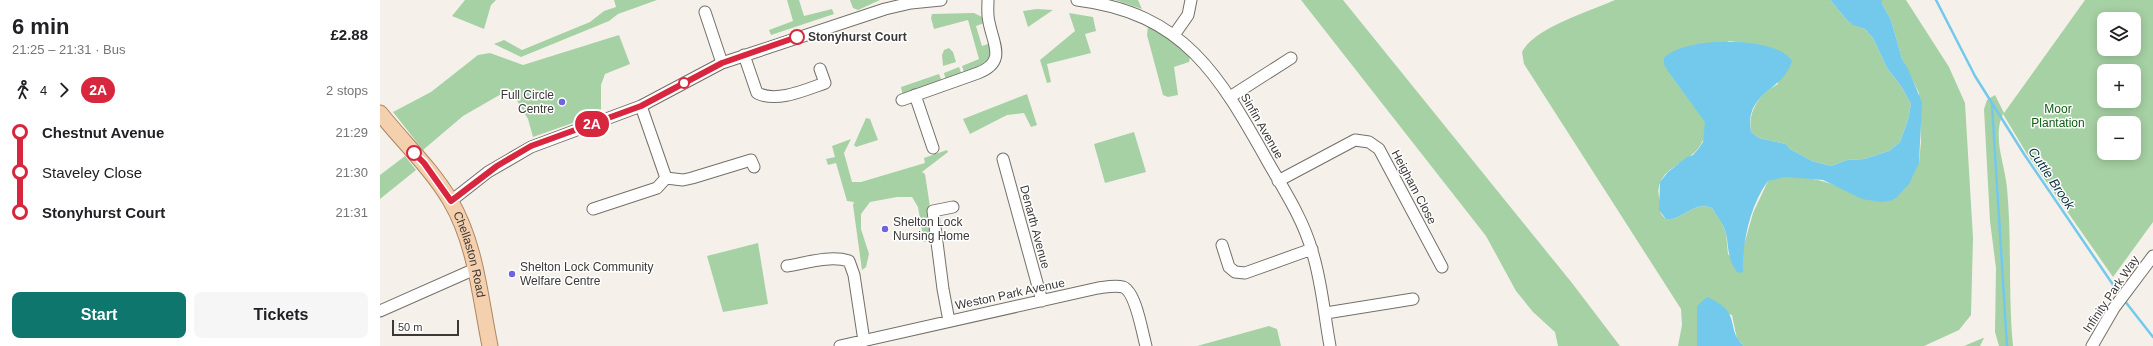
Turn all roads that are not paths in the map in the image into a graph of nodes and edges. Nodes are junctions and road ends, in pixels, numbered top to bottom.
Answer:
1 (941, 0) edge
2 (988, 0) edge
3 (1077, 0) edge
4 (1191, 0) edge
5 (705, 12) dead end
6 (1174, 35) junction
7 (744, 55) junction
8 (1291, 58) dead end
9 (722, 63) junction
10 (820, 69) dead end
11 (915, 96) junction
12 (1230, 97) junction
13 (902, 100) dead end
14 (641, 106) junction
15 (380, 113) edge
16 (933, 148) dead end
17 (1002, 159) dead end
18 (754, 167) dead end
19 (666, 178) junction
20 (1278, 181) junction
21 (451, 201) junction
22 (953, 207) dead end
23 (593, 209) dead end
24 (1222, 245) dead end
25 (1312, 249) junction
26 (2153, 256) edge
27 (787, 266) dead end
28 (1442, 267) dead end
29 (475, 269) junction
30 (1413, 300) dead end
31 (1042, 301) junction
32 (380, 311) edge
33 (1326, 313) junction
34 (949, 321) junction
35 (892, 340) edge
36 (864, 341) junction
37 (490, 346) edge
38 (840, 346) edge
39 (1146, 346) edge
40 (1330, 346) edge
41 (2092, 346) edge

1 - 7 street
2 - 11 street
3 - 6 street, Sinfin Avenue
4 - 6 street
5 - 9 street
6 - 12 street, Sinfin Avenue
7 - 9 street
7 - 10 street
8 - 12 street
9 - 14 street
11 - 13 street
11 - 16 street
12 - 20 street, Sinfin Avenue
14 - 19 street
14 - 21 street
15 - 21 main road, Chellaston Road
17 - 31 street, Denarth Avenue
18 - 19 street
19 - 23 street
20 - 25 street, Sinfin Avenue
20 - 28 street, Heigham Close
21 - 29 main road, Chellaston Road
22 - 34 street
24 - 25 street
25 - 33 street, Sinfin Avenue
26 - 41 street, Infinity Park Way
27 - 36 street
29 - 32 street
29 - 37 main road, Chellaston Road
30 - 33 street
31 - 34 street, Weston Park Avenue
31 - 39 street, Weston Park Avenue
33 - 40 street, Sinfin Avenue
34 - 35 street, Weston Park Avenue
35 - 36 street, Weston Park Avenue
36 - 38 street, Weston Park Avenue

